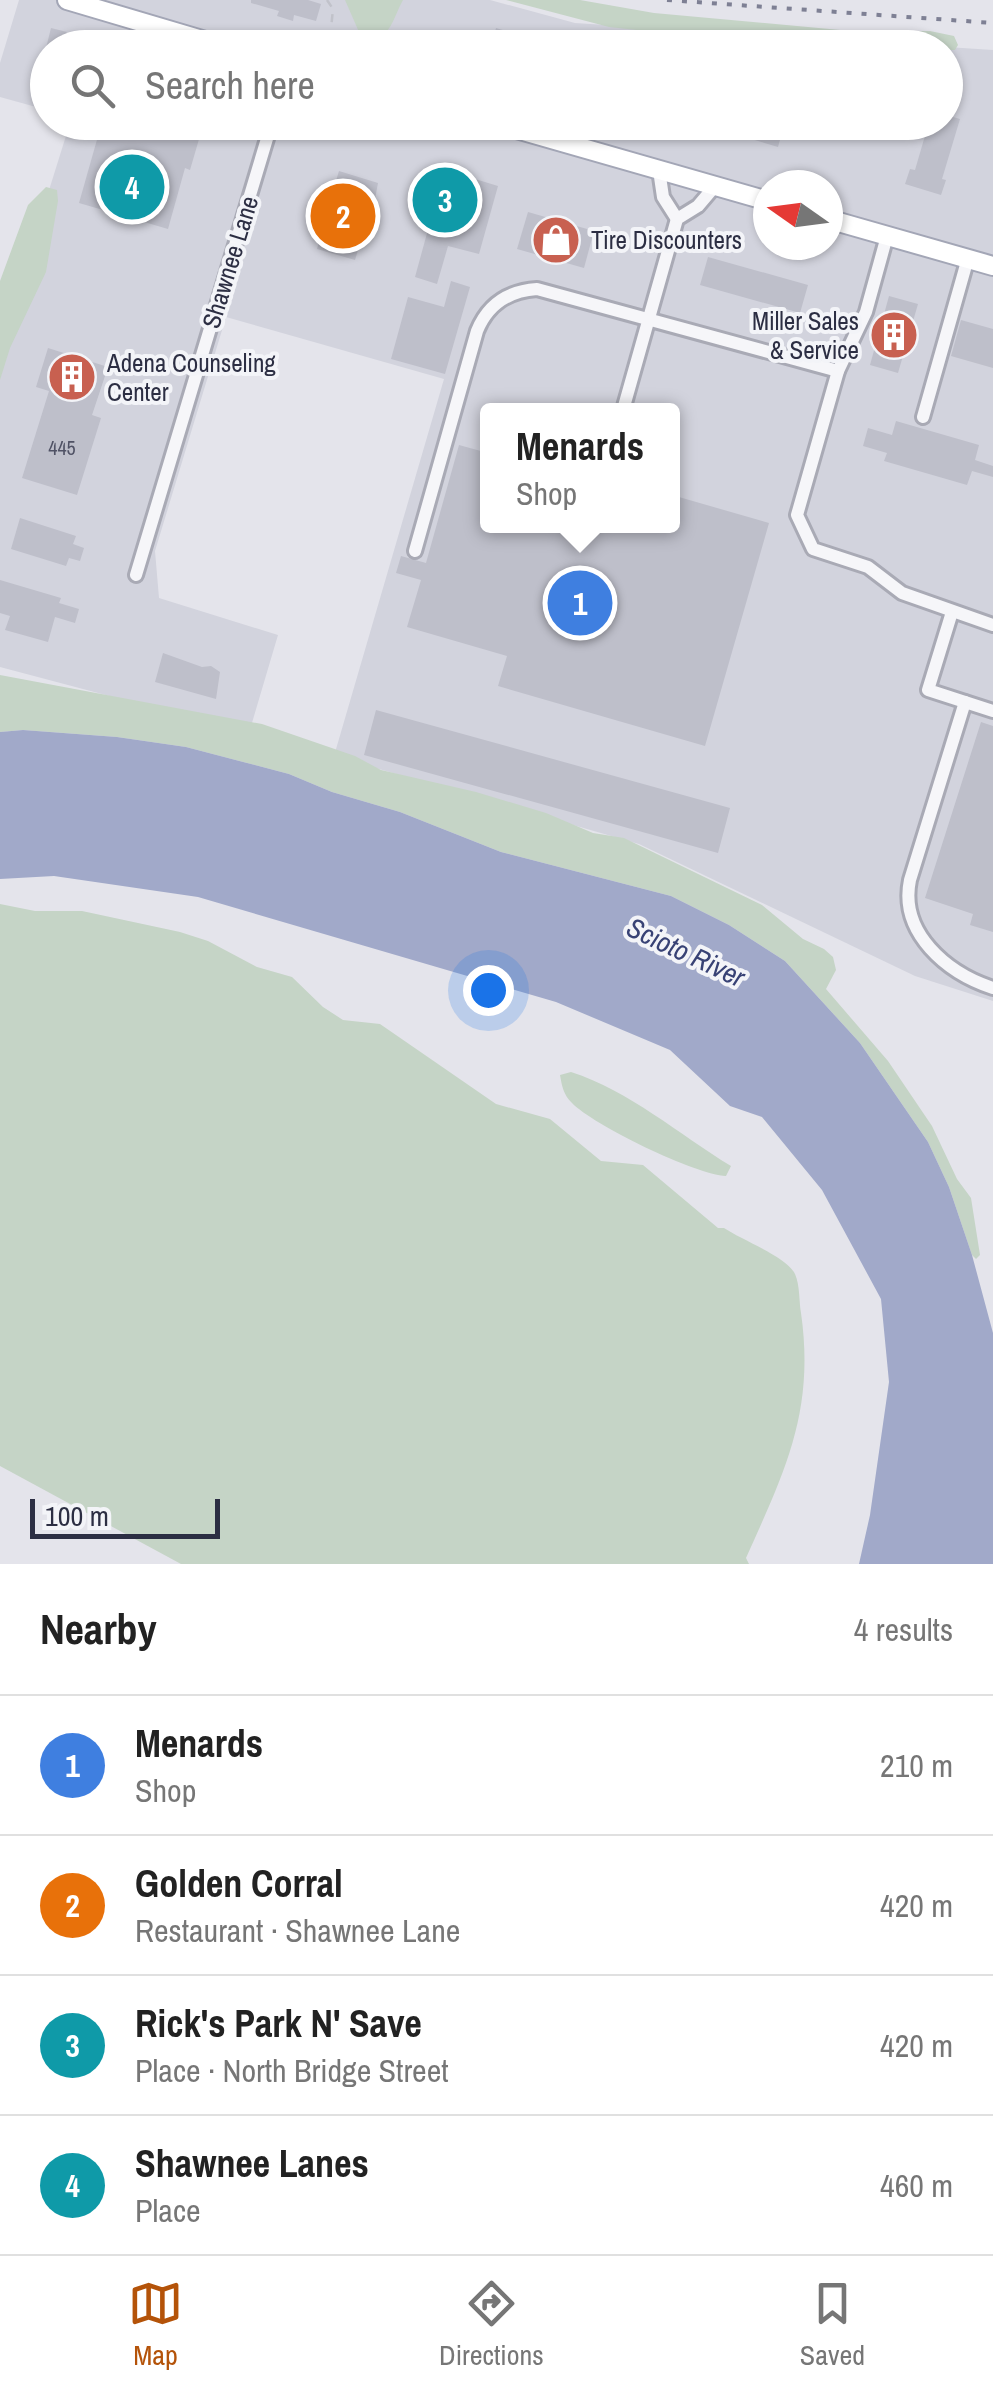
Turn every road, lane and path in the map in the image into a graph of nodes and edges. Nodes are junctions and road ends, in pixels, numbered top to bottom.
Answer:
1 (66, 0) edge
2 (327, 0) edge
3 (168, 30) edge
4 (331, 30) edge
5 (267, 140) edge
6 (555, 140) edge
7 (659, 170) junction
8 (715, 186) junction
9 (753, 197) edge
10 (677, 219) junction
11 (843, 223) edge
12 (887, 236) junction
13 (968, 258) junction
14 (993, 266) edge
15 (649, 320) junction
16 (838, 371) junction
17 (625, 403) edge
18 (923, 417) dead end
19 (415, 551) dead end
20 (136, 575) dead end
21 (952, 612) junction
22 (993, 624) edge
23 (965, 702) junction
24 (993, 711) edge
25 (993, 988) edge

1 - 3 main road
2 - 4 path
5 - 20 street, Shawnee Lane
6 - 7 main road
7 - 8 main road
7 - 10 street
8 - 9 main road
8 - 10 street
10 - 15 street
11 - 12 main road
12 - 13 main road
12 - 16 street
13 - 14 main road
13 - 18 street
15 - 16 street
15 - 17 street
15 - 19 street
16 - 21 street
21 - 22 street
21 - 23 street
23 - 24 street
23 - 25 street

